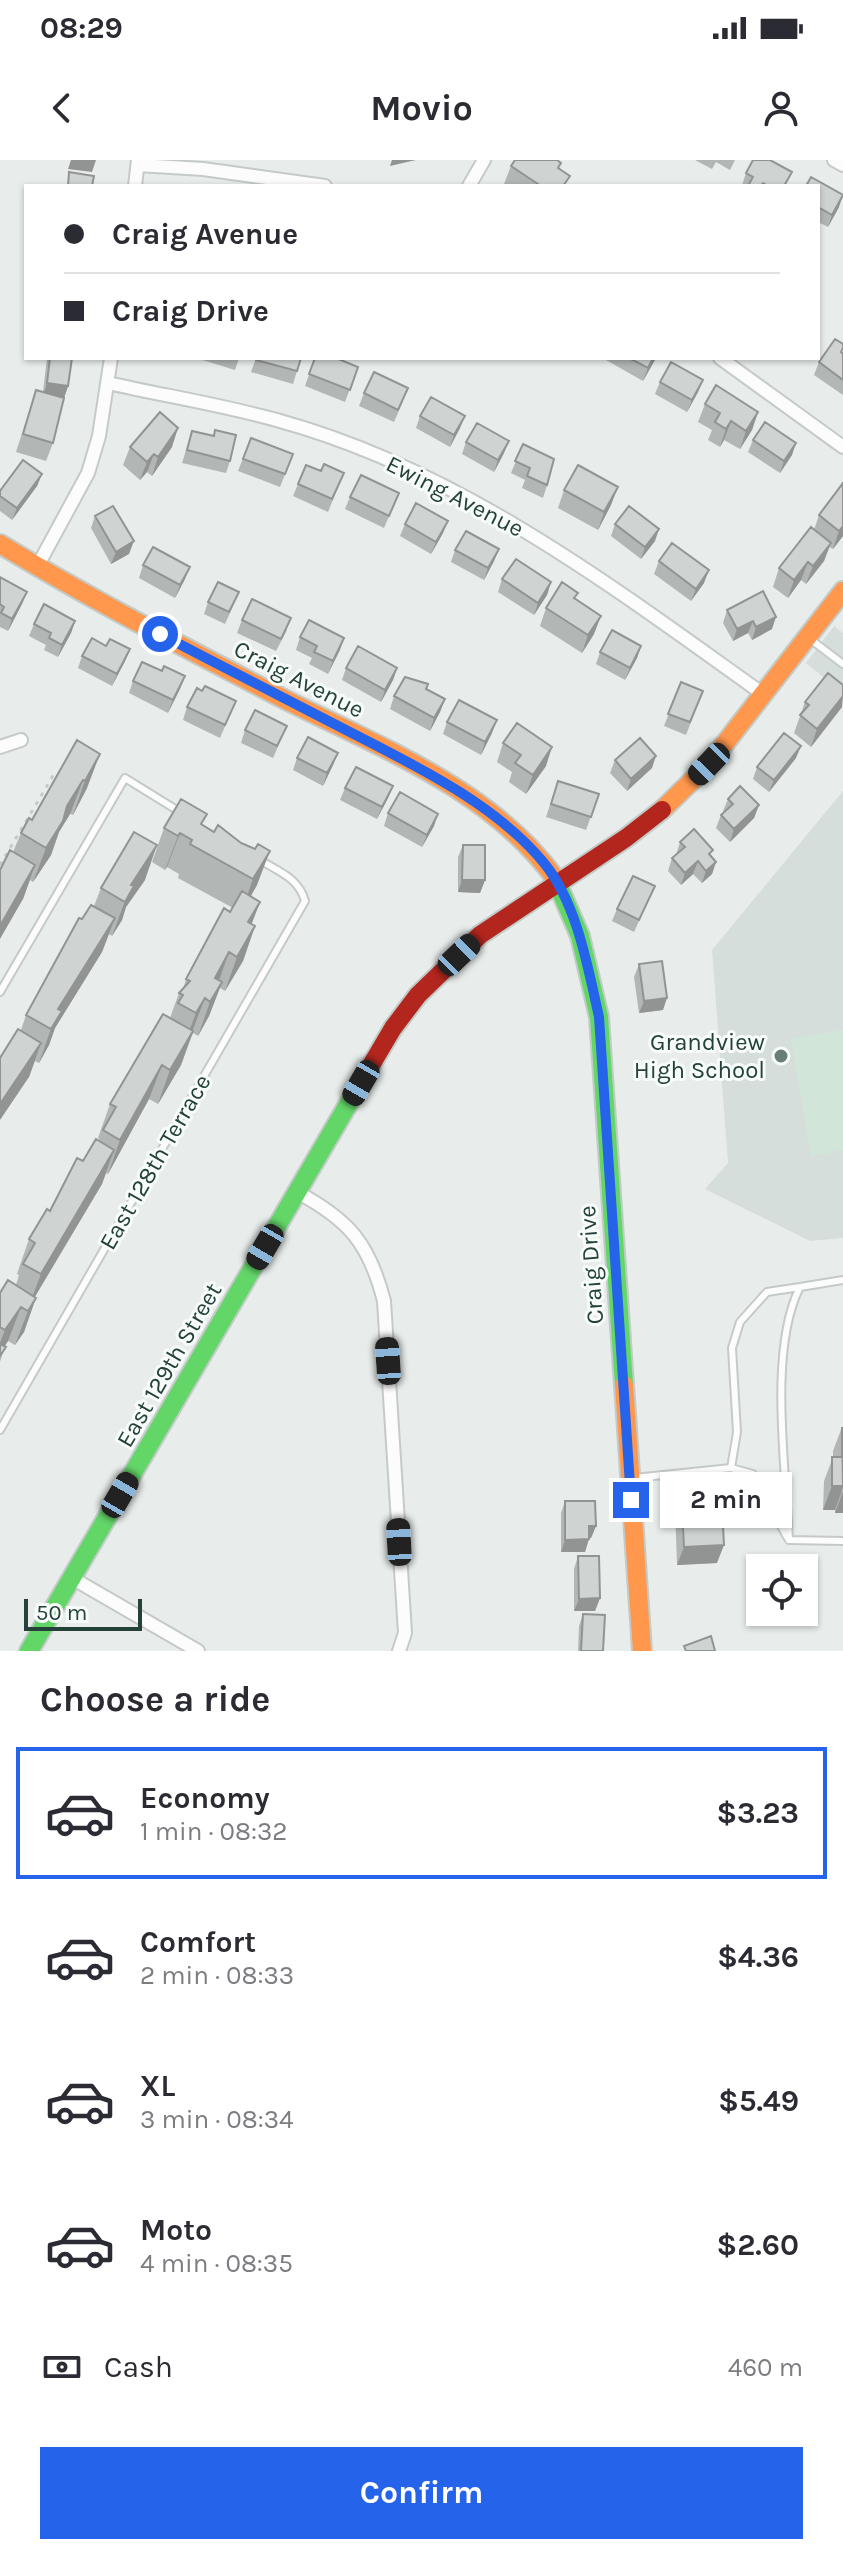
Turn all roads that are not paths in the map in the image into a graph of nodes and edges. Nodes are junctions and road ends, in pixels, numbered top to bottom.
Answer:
1 (484, 160) edge
2 (834, 160) edge
3 (138, 162) edge
4 (843, 165) edge
5 (135, 184) edge
6 (312, 184) edge
7 (470, 184) edge
8 (111, 360) edge
9 (723, 360) edge
10 (108, 383) junction
11 (843, 447) edge
12 (0, 544) edge
13 (37, 567) junction
14 (843, 591) edge
15 (807, 637) junction
16 (843, 664) edge
17 (763, 694) junction
18 (21, 740) dead end
19 (0, 747) edge
20 (190, 818) edge
21 (255, 857) edge
22 (556, 882) junction
23 (0, 992) edge
24 (297, 1192) junction
25 (843, 1280) edge
26 (800, 1287) junction
27 (0, 1430) edge
28 (731, 1468) junction
29 (630, 1478) junction
30 (789, 1540) junction
31 (843, 1541) edge
32 (72, 1578) junction
33 (29, 1651) edge
34 (198, 1651) edge
35 (399, 1651) edge
36 (642, 1651) edge

1 - 7 street
2 - 4 street
3 - 5 street
3 - 6 street
8 - 10 street
9 - 11 street
10 - 13 street
10 - 17 street, Ewing Avenue
12 - 13 street, Craig Avenue
13 - 22 street, Craig Avenue
14 - 15 street, East 129th Street
15 - 16 lane
15 - 17 street, East 129th Street
17 - 22 street, East 129th Street
18 - 19 street
20 - 23 lane
21 - 27 lane, East 128th Terrace
22 - 24 street, East 129th Street
22 - 29 street, Craig Drive
24 - 32 street, East 129th Street
24 - 35 street
25 - 26 lane
26 - 28 lane
26 - 30 lane
28 - 29 lane
28 - 30 lane
29 - 36 street, Craig Drive
30 - 31 lane
32 - 33 street, East 129th Street
32 - 34 street

